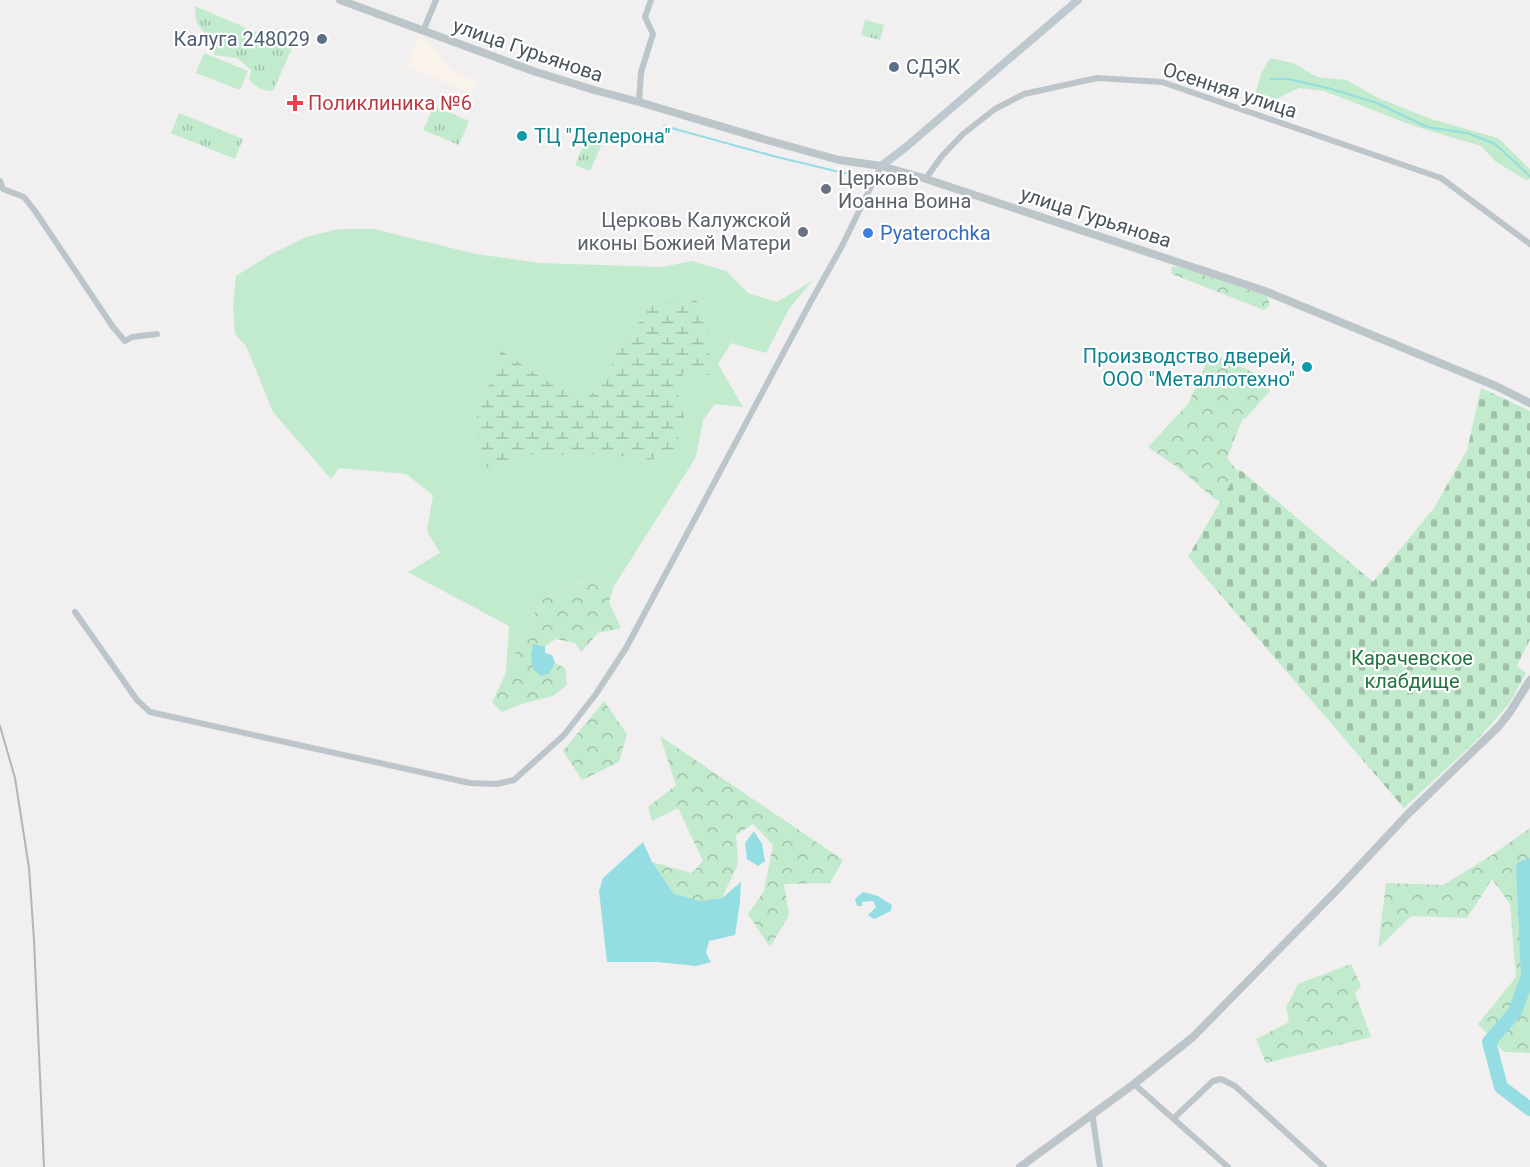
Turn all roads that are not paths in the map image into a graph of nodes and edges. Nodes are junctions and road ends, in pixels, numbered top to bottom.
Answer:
1 (340, 0) edge
2 (436, 0) edge
3 (651, 0) edge
4 (1078, 0) edge
5 (423, 31) junction
6 (639, 102) junction
7 (881, 166) junction
8 (926, 178) junction
9 (0, 181) edge
10 (1530, 244) edge
11 (157, 334) dead end
12 (1530, 403) edge
13 (75, 612) dead end
14 (1530, 680) edge
15 (1134, 1084) junction
16 (1092, 1113) junction
17 (1174, 1118) junction
18 (1020, 1167) edge
19 (1100, 1167) edge
20 (1228, 1167) edge
21 (1324, 1167) edge

1 - 5 street, улица Гурьянова
2 - 5 street
3 - 6 street
4 - 7 main road
5 - 6 street, улица Гурьянова
6 - 7 street, улица Гурьянова
7 - 8 street, улица Гурьянова
7 - 13 street
8 - 10 street, Осенняя улица
8 - 12 street, улица Гурьянова
9 - 11 street
14 - 15 street
15 - 16 street
15 - 17 street
16 - 18 street
16 - 19 street
17 - 20 street
17 - 21 street

